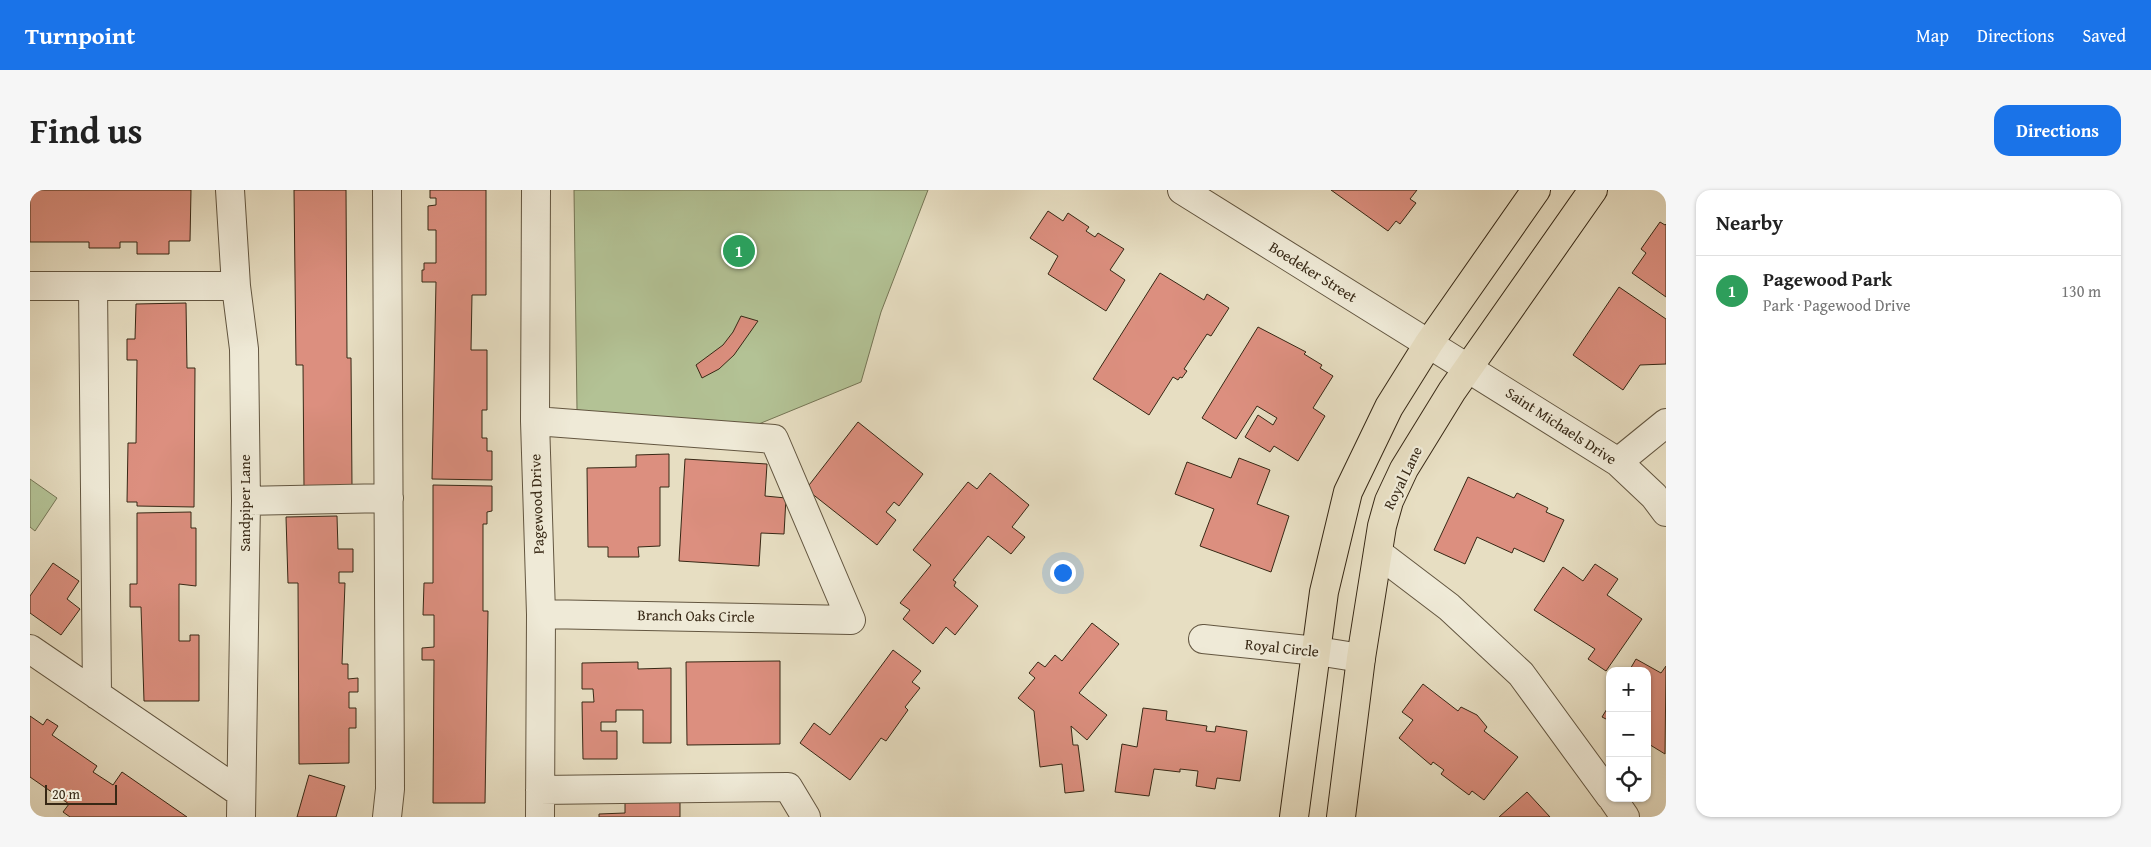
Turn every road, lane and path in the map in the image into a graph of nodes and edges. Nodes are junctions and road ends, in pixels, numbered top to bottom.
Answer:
1 (230, 190) edge
2 (387, 190) edge
3 (536, 190) edge
4 (1182, 190) edge
5 (1536, 190) edge
6 (1594, 190) edge
7 (30, 286) edge
8 (93, 286) junction
9 (236, 286) junction
10 (1437, 348) junction
11 (1468, 368) junction
12 (535, 421) junction
13 (1666, 424) edge
14 (1618, 462) junction
15 (389, 498) junction
16 (246, 501) junction
17 (1666, 512) edge
18 (1378, 553) junction
19 (540, 614) junction
20 (1202, 639) dead end
21 (30, 649) edge
22 (1317, 651) junction
23 (1361, 658) junction
24 (97, 695) junction
25 (540, 790) junction
26 (1606, 790) edge
27 (1614, 802) edge
28 (241, 805) edge
29 (387, 817) edge
30 (540, 817) edge
31 (806, 817) edge
32 (1294, 817) edge
33 (1340, 817) edge
34 (1625, 817) edge

1 - 9 street, Sandpiper Lane
2 - 15 street
3 - 12 street, Pagewood Drive
4 - 10 street, Boedeker Street
5 - 10 main road
6 - 11 main road, Royal Lane
7 - 8 street
8 - 9 street
8 - 24 street
9 - 16 street, Sandpiper Lane
10 - 11 street, Saint Michaels Drive
10 - 22 main road
11 - 14 street, Saint Michaels Drive
11 - 18 main road, Royal Lane
12 - 19 street, Pagewood Drive
12 - 19 street, Branch Oaks Circle
13 - 14 street
14 - 17 street, Saint Michaels Drive
15 - 16 street
15 - 29 street
16 - 28 street, Sandpiper Lane
18 - 23 main road, Royal Lane
18 - 26 street
19 - 25 street, Pagewood Drive
20 - 22 street, Royal Circle
21 - 24 street
22 - 23 street, Royal Circle
22 - 32 main road
23 - 33 main road, Royal Lane
24 - 28 street
25 - 30 street, Pagewood Drive
25 - 31 street
27 - 34 street

